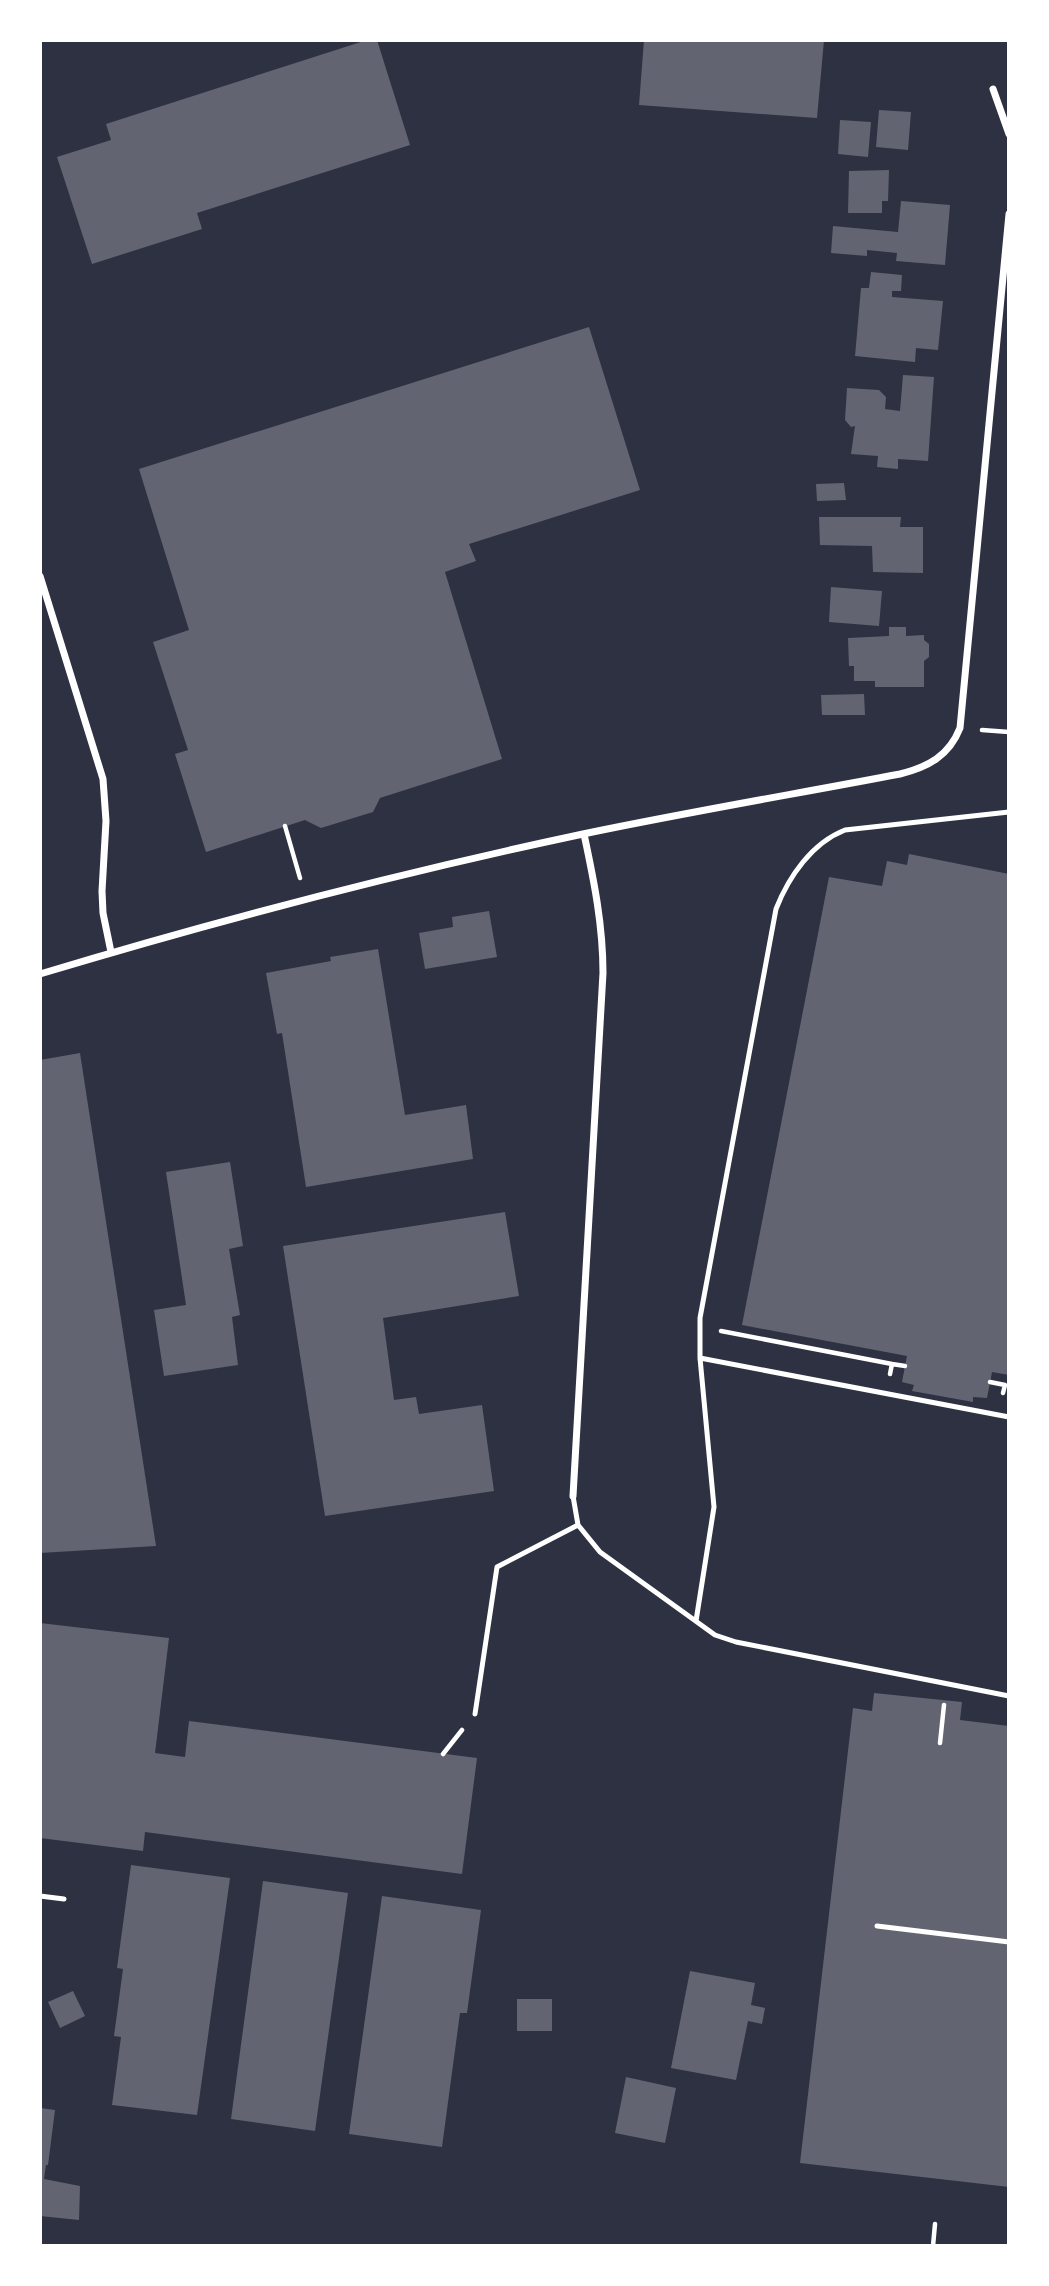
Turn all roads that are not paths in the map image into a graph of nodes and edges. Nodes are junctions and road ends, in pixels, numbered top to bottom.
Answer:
1 (993, 89) dead end
2 (1009, 134) edge
3 (1009, 214) edge
4 (40, 576) edge
5 (1009, 812) edge
6 (584, 834) junction
7 (111, 952) junction
8 (40, 974) edge
9 (700, 1358) junction
10 (1009, 1417) edge
11 (573, 1496) joint
12 (578, 1525) junction
13 (696, 1621) junction
14 (1009, 1696) edge
15 (475, 1714) road end
16 (40, 1896) edge
17 (64, 1899) dead end
18 (877, 1926) dead end
19 (1009, 1942) edge

1 - 2 street
3 - 6 street
4 - 7 street
5 - 9 lane
6 - 7 street
6 - 11 street
7 - 8 street
9 - 10 lane
9 - 13 lane
11 - 12 lane
12 - 13 lane
12 - 15 lane
13 - 14 lane
16 - 17 lane
18 - 19 lane

